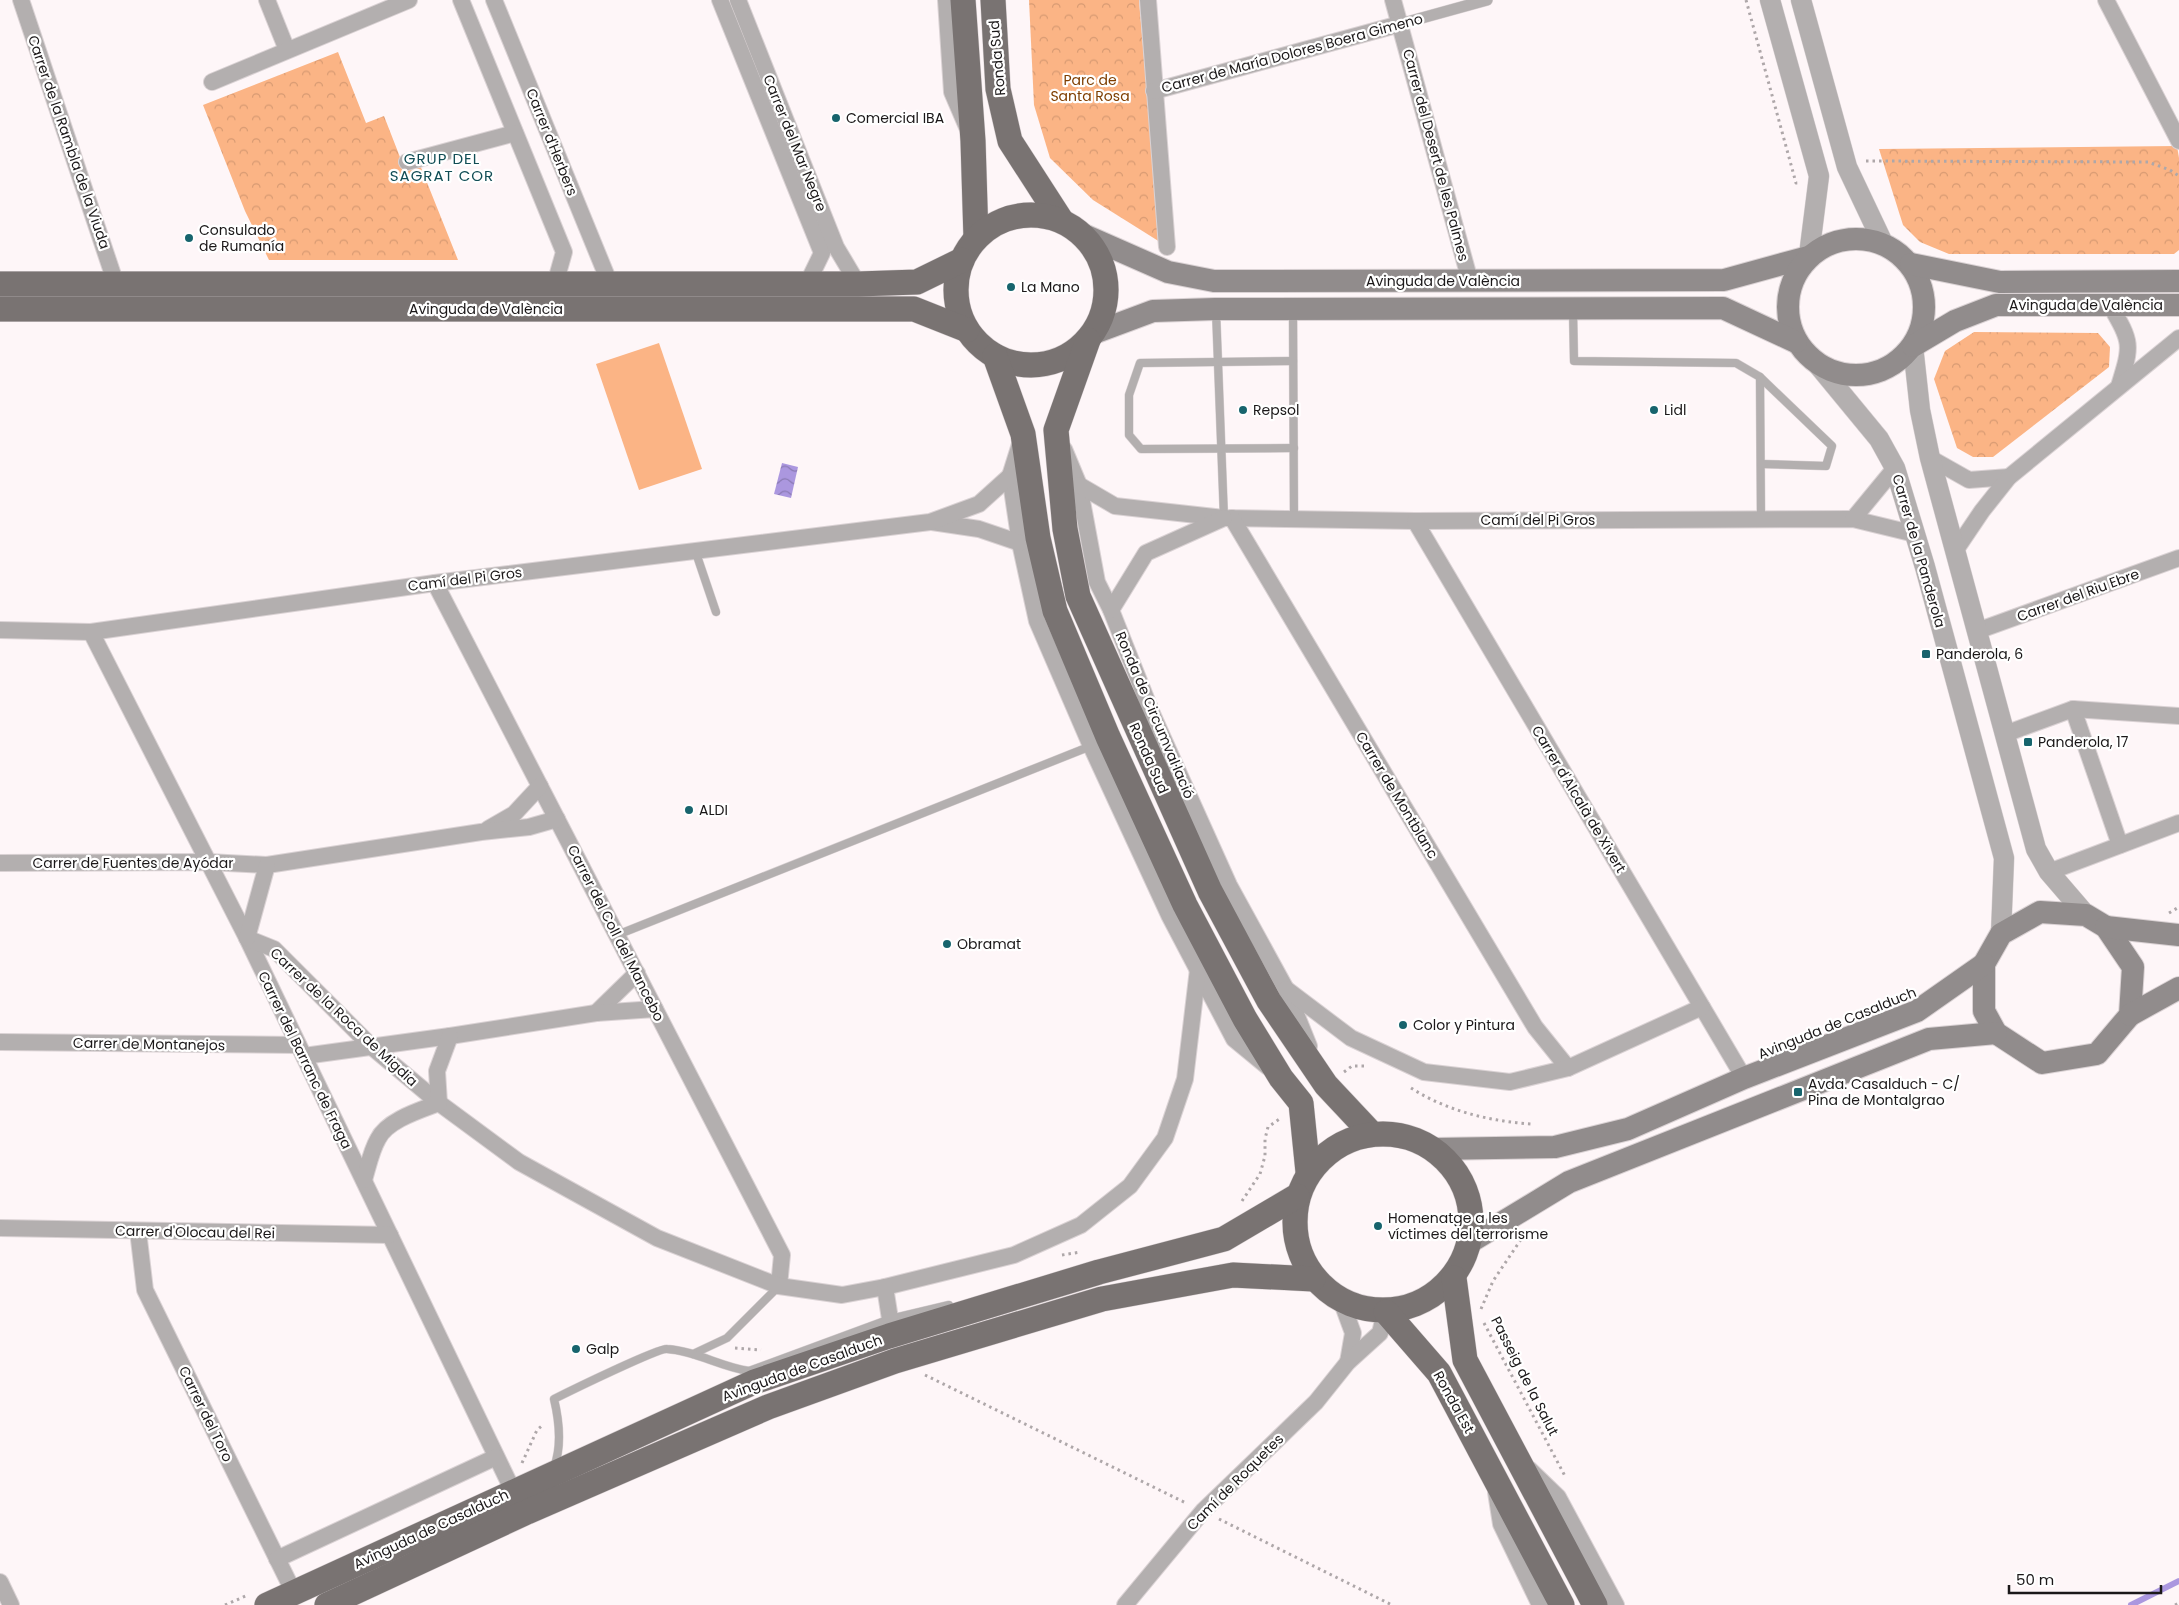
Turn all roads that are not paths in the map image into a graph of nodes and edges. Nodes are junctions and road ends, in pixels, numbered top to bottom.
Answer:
1 (21, 0) edge
2 (267, 0) edge
3 (409, 0) edge
4 (461, 0) edge
5 (494, 0) edge
6 (720, 0) edge
7 (738, 0) edge
8 (946, 0) edge
9 (963, 0) edge
10 (993, 0) edge
11 (1148, 0) edge
12 (1393, 0) edge
13 (1487, 0) edge
14 (1770, 0) edge
15 (1801, 0) edge
16 (2106, 0) edge
17 (1400, 24) junction
18 (288, 50) junction
19 (212, 82) dead end
20 (1154, 91) junction
21 (516, 133) junction
22 (973, 141) junction
23 (2179, 141) edge
24 (407, 162) dead end
25 (1061, 220) junction
26 (1084, 235) junction
27 (976, 238) junction
28 (1883, 243) junction
29 (1167, 247) dead end
30 (1808, 256) junction
31 (962, 260) junction
32 (1911, 264) junction
33 (1470, 281) junction
34 (2179, 281) edge
35 (0, 284) edge
36 (116, 284) junction
37 (555, 284) junction
38 (610, 284) junction
39 (806, 284) junction
40 (858, 284) junction
41 (2110, 305) junction
42 (2179, 305) edge
43 (1573, 308) junction
44 (0, 309) edge
45 (1216, 309) junction
46 (1293, 309) junction
47 (967, 330) junction
48 (1091, 336) junction
49 (2179, 338) edge
50 (1796, 342) junction
51 (1913, 346) junction
52 (996, 356) junction
53 (1293, 361) junction
54 (1218, 362) junction
55 (1818, 365) junction
56 (1760, 376) junction
57 (2120, 386) junction
58 (1056, 430) junction
59 (1023, 434) junction
60 (1221, 448) junction
61 (1294, 448) junction
62 (1930, 458) junction
63 (1761, 464) junction
64 (1895, 468) junction
65 (1010, 476) junction
66 (2009, 478) junction
67 (1079, 485) junction
68 (1228, 518) junction
69 (1294, 519) junction
70 (1853, 519) junction
71 (1761, 520) junction
72 (1415, 521) junction
73 (930, 522) junction
74 (1915, 534) junction
75 (1020, 544) junction
76 (695, 550) junction
77 (1955, 551) junction
78 (2179, 558) edge
79 (435, 583) junction
80 (1111, 610) junction
81 (716, 612) dead end
82 (0, 630) edge
83 (1977, 631) junction
84 (91, 632) junction
85 (2073, 709) junction
86 (2179, 716) edge
87 (2005, 734) junction
88 (1091, 746) junction
89 (540, 786) junction
90 (557, 819) junction
91 (2179, 823) edge
92 (481, 832) junction
93 (2120, 845) junction
94 (208, 862) junction
95 (0, 863) edge
96 (267, 866) junction
97 (2049, 872) junction
98 (2086, 915) junction
99 (2106, 927) junction
100 (2001, 934) junction
101 (617, 935) junction
102 (2179, 935) edge
103 (247, 938) junction
104 (1984, 964) junction
105 (1198, 969) junction
106 (637, 973) junction
107 (1286, 988) junction
108 (2179, 988) edge
109 (1702, 1007) junction
110 (655, 1009) junction
111 (596, 1013) junction
112 (2130, 1014) junction
113 (1996, 1033) junction
114 (450, 1036) junction
115 (0, 1042) edge
116 (372, 1047) junction
117 (301, 1051) junction
118 (1568, 1068) junction
119 (1281, 1078) junction
120 (1744, 1078) junction
121 (1326, 1085) junction
122 (439, 1103) junction
123 (1372, 1134) junction
124 (1433, 1149) junction
125 (1308, 1172) junction
126 (364, 1180) junction
127 (1297, 1196) junction
128 (0, 1228) edge
129 (138, 1230) junction
130 (390, 1235) junction
131 (1470, 1242) junction
132 (1093, 1261) junction
133 (1313, 1278) junction
134 (1454, 1278) junction
135 (779, 1286) junction
136 (885, 1287) junction
137 (985, 1297) dead end
138 (1342, 1303) junction
139 (956, 1304) dead end
140 (1385, 1312) junction
141 (890, 1319) junction
142 (694, 1354) junction
143 (1348, 1362) junction
144 (1516, 1456) junction
145 (496, 1457) junction
146 (552, 1473) junction
147 (1494, 1475) junction
148 (509, 1483) junction
149 (277, 1559) junction
150 (0, 1582) edge
151 (294, 1593) junction
152 (11, 1605) edge
153 (267, 1605) edge
154 (327, 1605) edge
155 (1125, 1605) edge
156 (1540, 1605) edge
157 (1562, 1605) edge
158 (1595, 1605) edge
159 (1616, 1605) edge

1 - 36 street, Carrer de la Rambla de la Viuda
2 - 18 street
3 - 18 street
4 - 21 street
5 - 38 street, Carrer d'Herbers
6 - 39 street, Carrer del Mar Negre
7 - 40 street, Carrer del Mar Negre
8 - 22 street
9 - 22 main road
10 - 25 main road, Ronda Sud
11 - 20 street
12 - 17 street, Carrer del Desert de les Palmes
13 - 17 street, Carrer de María Dolores Boera Gimeno
14 - 30 street
15 - 28 street
16 - 23 street
17 - 20 street, Carrer de María Dolores Boera Gimeno
17 - 33 street, Carrer del Desert de les Palmes
18 - 19 street
20 - 29 street
21 - 24 street
21 - 37 street
22 - 27 main road
25 - 26 main road
25 - 27 main road
26 - 33 main road, Avinguda de València
26 - 48 main road
27 - 31 main road
28 - 30 main road
28 - 32 main road
30 - 33 main road, Avinguda de València
30 - 50 main road
31 - 40 main road, Avinguda de València
31 - 47 main road
32 - 34 main road, Avinguda de València
32 - 51 main road
35 - 36 main road, Avinguda de València
36 - 37 main road, Avinguda de València
37 - 38 main road, Avinguda de València
38 - 39 main road, Avinguda de València
39 - 40 main road, Avinguda de València
41 - 42 main road, Avinguda de València
41 - 51 main road, Avinguda de València
41 - 57 street
43 - 46 main road, Avinguda de València
43 - 50 main road, Avinguda de València
43 - 56 lane
44 - 47 main road, Avinguda de València
45 - 46 main road, Avinguda de València
45 - 48 main road, Avinguda de València
45 - 54 lane
46 - 53 lane
47 - 52 main road
48 - 52 main road
48 - 58 main road, Ronda Sud
49 - 57 street
50 - 55 main road
51 - 55 main road
51 - 62 street
52 - 59 main road, Ronda Sud
53 - 54 lane
53 - 61 lane
54 - 60 lane
54 - 60 lane
55 - 64 street, Carrer de la Panderola
56 - 63 lane
56 - 63 lane
57 - 66 street
58 - 67 street, Ronda de Circumval·lació
58 - 121 main road, Ronda Sud
59 - 65 street, Ronda Sud
59 - 119 main road, Ronda Sud
60 - 61 lane
60 - 68 lane
61 - 69 lane
62 - 66 street
62 - 77 street
63 - 71 lane
64 - 70 street
64 - 74 street, Carrer de la Panderola
65 - 73 street, Camí del Pi Gros
65 - 75 street, Ronda Sud
66 - 77 street
67 - 68 street, Camí del Pi Gros
67 - 80 street, Ronda de Circumval·lació
68 - 69 street, Camí del Pi Gros
68 - 80 street, Camí del Pi Gros
68 - 118 street, Carrer de Montblanc
69 - 72 street, Camí del Pi Gros
70 - 71 street, Camí del Pi Gros
70 - 74 street, Camí del Pi Gros
71 - 72 street, Camí del Pi Gros
72 - 109 street, Carrer d'Alcalà de Xivert
73 - 75 street, Camí del Pi Gros
73 - 76 street, Camí del Pi Gros
74 - 100 street, Carrer de la Panderola
75 - 88 street, Ronda Sud
76 - 79 street, Camí del Pi Gros
76 - 81 lane
77 - 83 street
78 - 83 street, Carrer del Riu Ebre
79 - 84 street, Camí del Pi Gros
79 - 89 street, Carrer del Coll del Mancebo
80 - 107 street, Ronda de Circumval·lació
82 - 84 street, Camí del Pi Gros
83 - 87 street
84 - 94 street, Carrer del Barranc de Fraga
85 - 86 street
85 - 87 street
85 - 93 street
87 - 97 street
88 - 101 lane
88 - 105 street, Ronda Sud
89 - 90 street, Carrer del Coll del Mancebo
89 - 92 street, Carrer de Fuentes de Ayódar
90 - 92 street, Carrer de Fuentes de Ayódar
90 - 101 street, Carrer del Coll del Mancebo
91 - 93 street
92 - 96 street, Carrer de Fuentes de Ayódar
93 - 97 street
94 - 95 street, Carrer de Fuentes de Ayódar
94 - 96 street, Carrer de Fuentes de Ayódar
94 - 103 street, Carrer del Barranc de Fraga
96 - 103 street
97 - 98 street
98 - 99 main road
98 - 100 main road
99 - 102 main road
99 - 112 main road
100 - 104 main road
101 - 106 street, Carrer del Coll del Mancebo
103 - 116 street, Carrer de la Roca de Migdia
103 - 117 street, Carrer del Barranc de Fraga
104 - 113 main road
104 - 120 main road, Avinguda de Casalduch
105 - 119 street, Ronda Sud
105 - 136 street, Carrer de la Roca de Migdia
106 - 110 street, Carrer del Coll del Mancebo
106 - 111 street
107 - 118 street, Ronda de Circumval·lació
107 - 121 street, Ronda de Circumval·lació
108 - 112 main road
109 - 118 street, Ronda de Circumval·lació
109 - 120 street, Carrer d'Alcalà de Xivert
110 - 111 street, Carrer de Montanejos
110 - 135 street, Carrer del Coll del Mancebo
111 - 114 street, Carrer de Montanejos
112 - 113 main road
113 - 131 main road
114 - 116 street, Carrer de Montanejos
114 - 122 street
115 - 117 street, Carrer de Montanejos
116 - 117 street, Carrer de Montanejos
116 - 122 street, Carrer de la Roca de Migdia
117 - 126 street, Carrer del Barranc de Fraga
119 - 125 main road, Ronda Sud
120 - 124 main road, Avinguda de Casalduch
121 - 123 main road, Ronda Sud
122 - 126 street
122 - 135 street, Carrer de la Roca de Migdia
123 - 124 main road
123 - 125 main road
124 - 131 main road
125 - 127 main road
126 - 130 street, Carrer del Barranc de Fraga
127 - 132 main road, Avinguda de Casalduch
127 - 133 main road
128 - 129 street, Carrer d'Olocau del Rei
129 - 130 street, Carrer d'Olocau del Rei
129 - 149 street, Carrer del Toro
130 - 145 street, Carrer del Barranc de Fraga
131 - 134 main road
132 - 137 lane
132 - 146 main road, Avinguda de Casalduch
133 - 138 main road
133 - 154 main road, Avinguda de Casalduch
134 - 140 main road
134 - 144 main road, Ronda Est
135 - 136 street, Carrer de la Roca de Migdia
135 - 142 lane
136 - 141 street
138 - 140 main road
138 - 143 street, Camí de Roquetes
139 - 141 lane
140 - 143 street, Camí de Roquetes
140 - 147 main road, Ronda Est
141 - 142 lane
142 - 146 lane
143 - 155 street, Camí de Roquetes
144 - 158 main road, Ronda Est
144 - 159 street, Ronda Est
145 - 148 street, Carrer del Barranc de Fraga
145 - 149 street
146 - 148 main road, Avinguda de Casalduch
147 - 156 street, Ronda Est
147 - 157 main road, Ronda Est
148 - 151 main road, Avinguda de Casalduch
149 - 151 street, Carrer del Toro
150 - 152 street
151 - 153 main road, Avinguda de Casalduch

